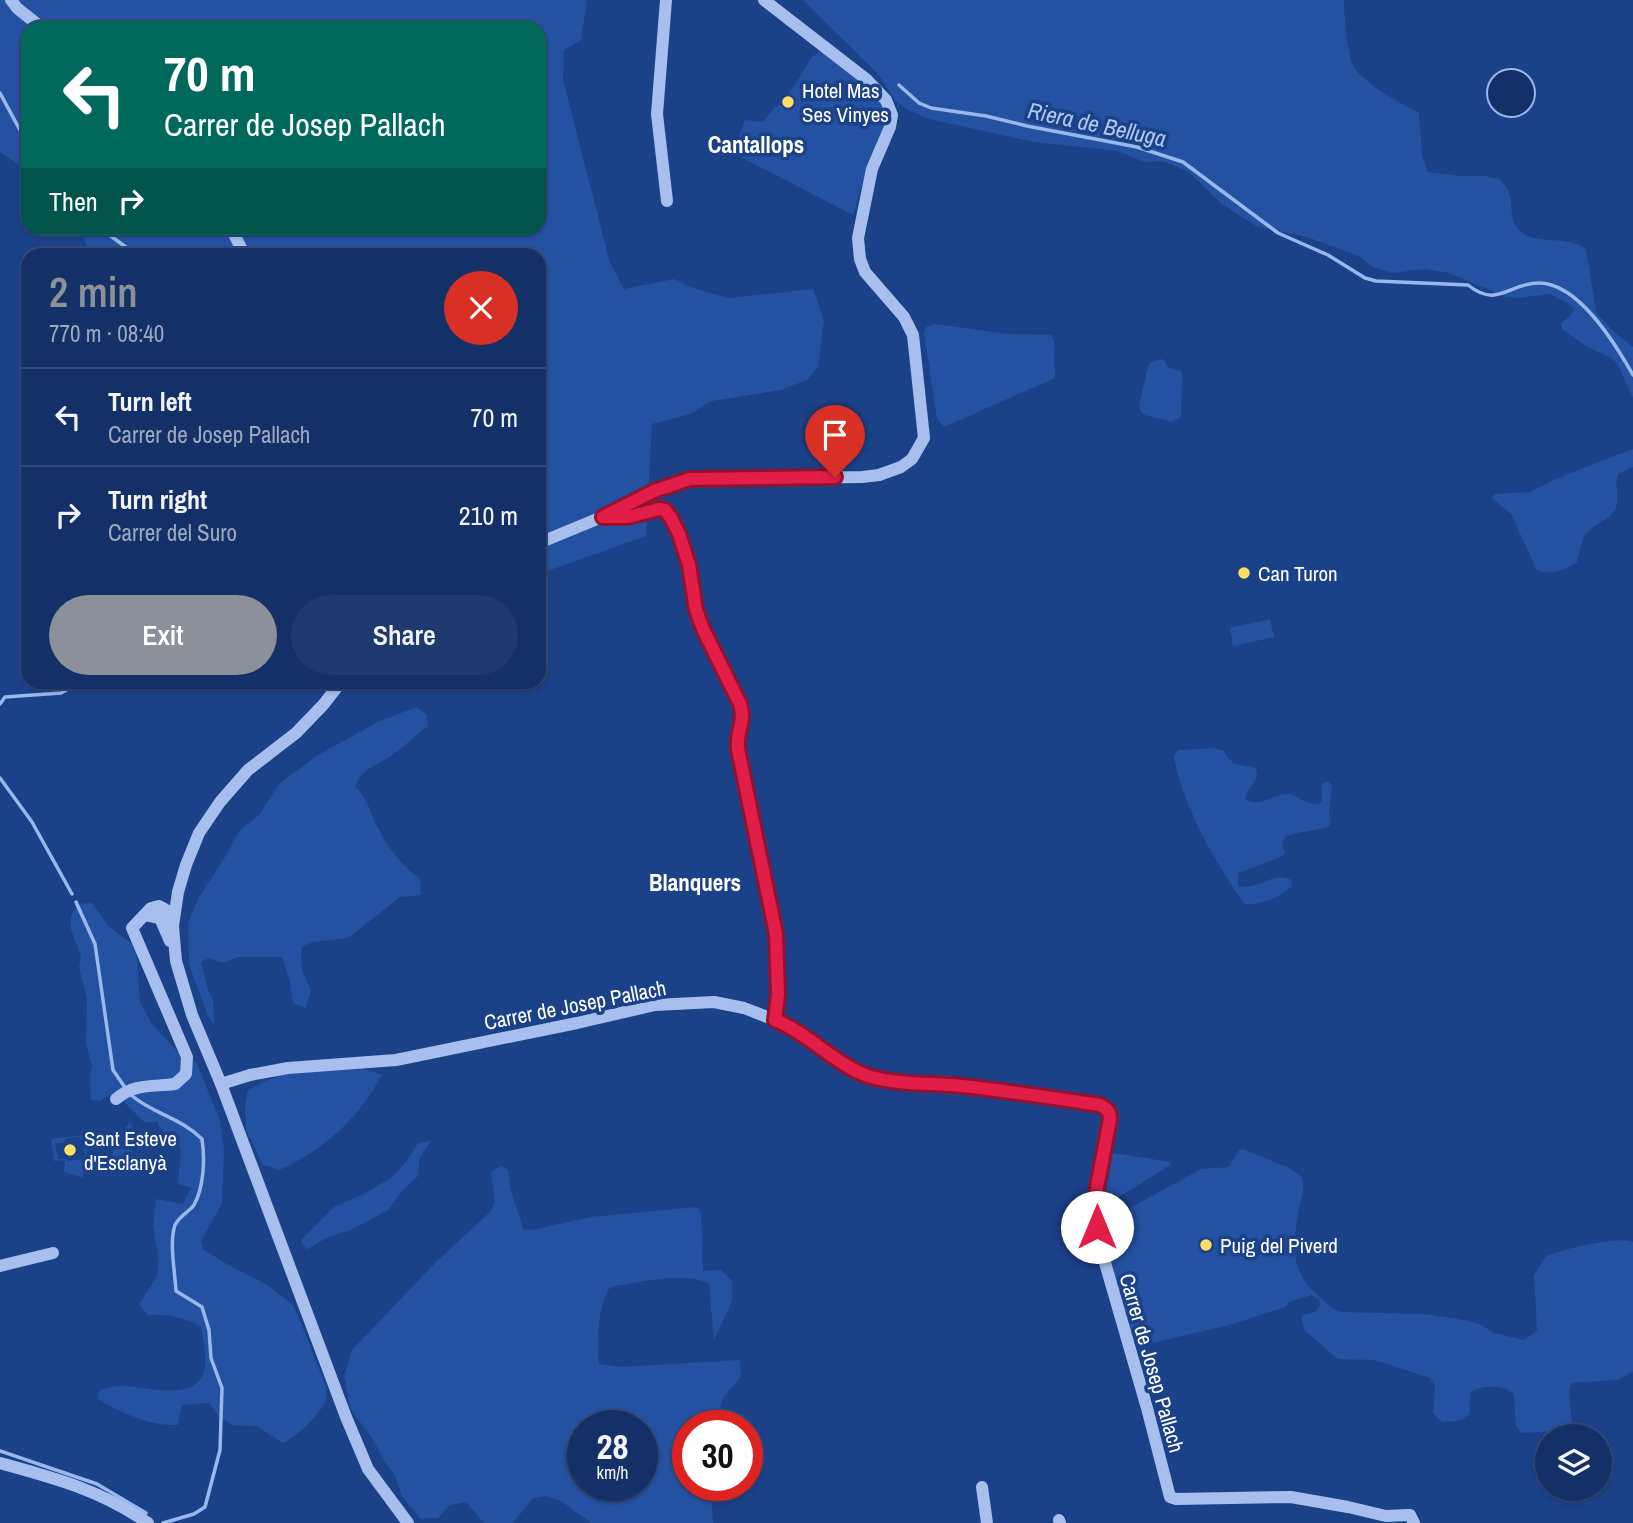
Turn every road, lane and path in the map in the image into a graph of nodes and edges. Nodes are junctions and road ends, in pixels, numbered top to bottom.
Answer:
1 (11, 0) edge
2 (666, 0) edge
3 (764, 0) edge
4 (33, 21) edge
5 (667, 201) dead end
6 (603, 517) junction
7 (546, 540) edge
8 (336, 689) edge
9 (184, 870) junction
10 (169, 911) junction
11 (145, 915) junction
12 (176, 961) junction
13 (775, 1020) junction
14 (221, 1084) junction
15 (123, 1094) dead end
16 (53, 1253) dead end
17 (0, 1266) edge
18 (0, 1463) edge
19 (982, 1487) dead end
20 (148, 1523) edge
21 (408, 1523) edge
22 (987, 1523) edge
23 (1414, 1523) edge

1 - 4 street
2 - 5 street
3 - 6 street
6 - 7 street
6 - 13 street
8 - 9 street
9 - 10 street
9 - 11 street
10 - 11 street
10 - 12 street
10 - 12 street
11 - 15 street
12 - 14 street
13 - 14 street, Carrer de Josep Pallach
13 - 23 street, Carrer de Josep Pallach
14 - 21 street
16 - 17 street
18 - 20 street
19 - 22 street

